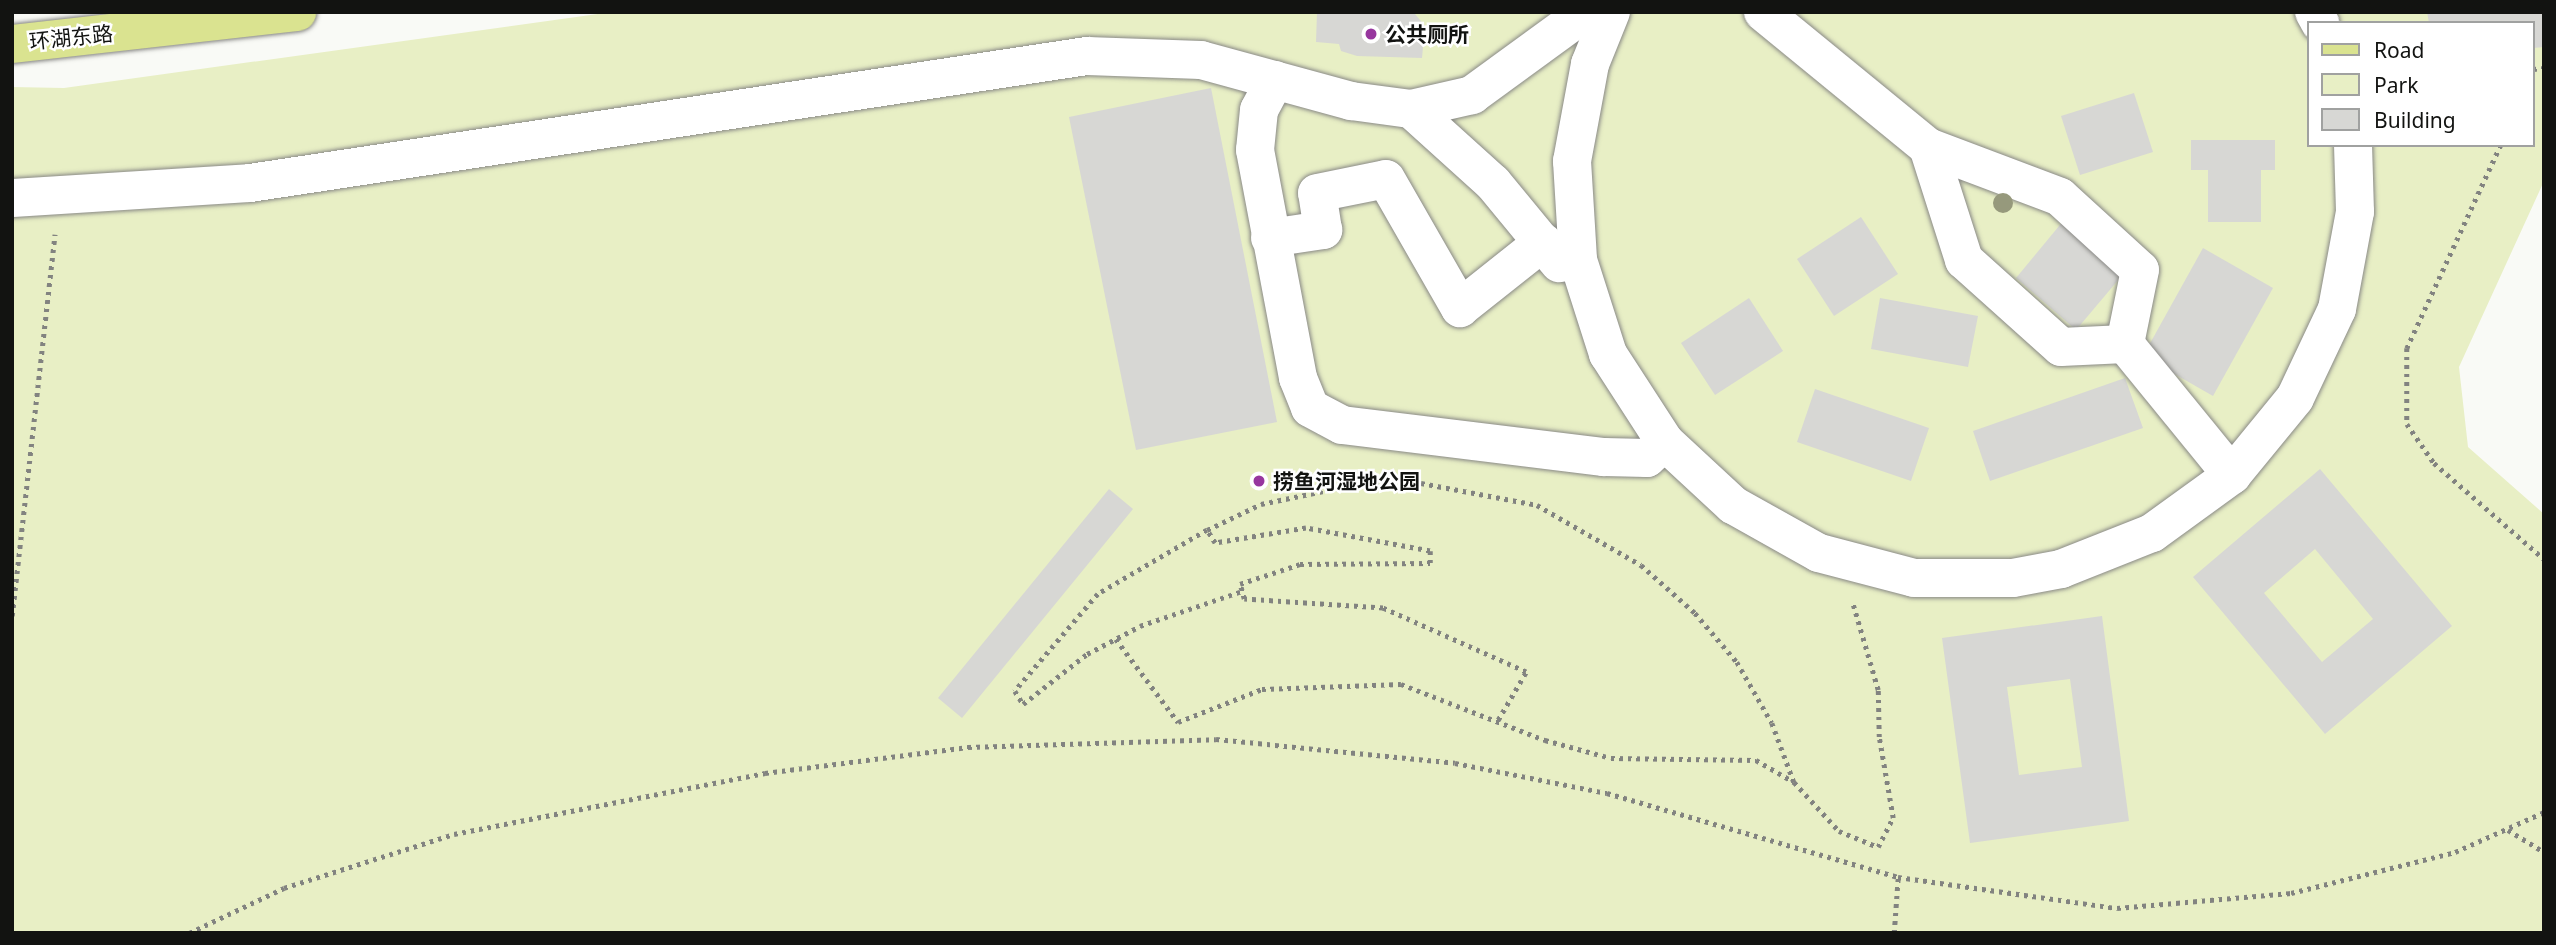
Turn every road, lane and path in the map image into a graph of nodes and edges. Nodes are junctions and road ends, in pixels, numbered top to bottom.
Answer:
1 (297, 12) edge
2 (1586, 12) edge
3 (1611, 12) edge
4 (1763, 12) edge
5 (12, 44) edge
6 (1275, 80) junction
7 (1411, 108) junction
8 (1928, 147) junction
9 (2353, 147) edge
10 (2500, 147) edge
11 (59, 197) junction
12 (12, 198) edge
13 (1270, 238) junction
14 (1543, 242) junction
15 (1590, 308) junction
16 (2125, 344) junction
17 (1665, 442) junction
18 (2232, 475) junction
19 (1207, 530) junction
20 (2544, 559) edge
21 (1848, 562) junction
22 (1242, 591) junction
23 (12, 616) edge
24 (1116, 639) junction
25 (1498, 720) junction
26 (1794, 782) junction
27 (2544, 812) edge
28 (2508, 830) junction
29 (2544, 852) edge
30 (1898, 877) junction
31 (189, 933) edge
32 (1894, 933) edge

1 - 5 main road, 环湖东路
2 - 7 street
3 - 15 street
4 - 8 street
6 - 7 street
6 - 11 street
6 - 13 street
7 - 14 street
8 - 16 street
8 - 16 street
9 - 18 street
10 - 20 path
11 - 12 street
11 - 23 path
13 - 14 street
13 - 17 street
14 - 15 street
15 - 17 street
16 - 18 street
17 - 21 street
18 - 21 street
19 - 22 path
19 - 24 path
19 - 26 path
21 - 26 path
22 - 24 path
22 - 25 path
24 - 25 path
25 - 26 path
27 - 28 path
28 - 29 path
28 - 30 path
30 - 31 path
30 - 32 path

